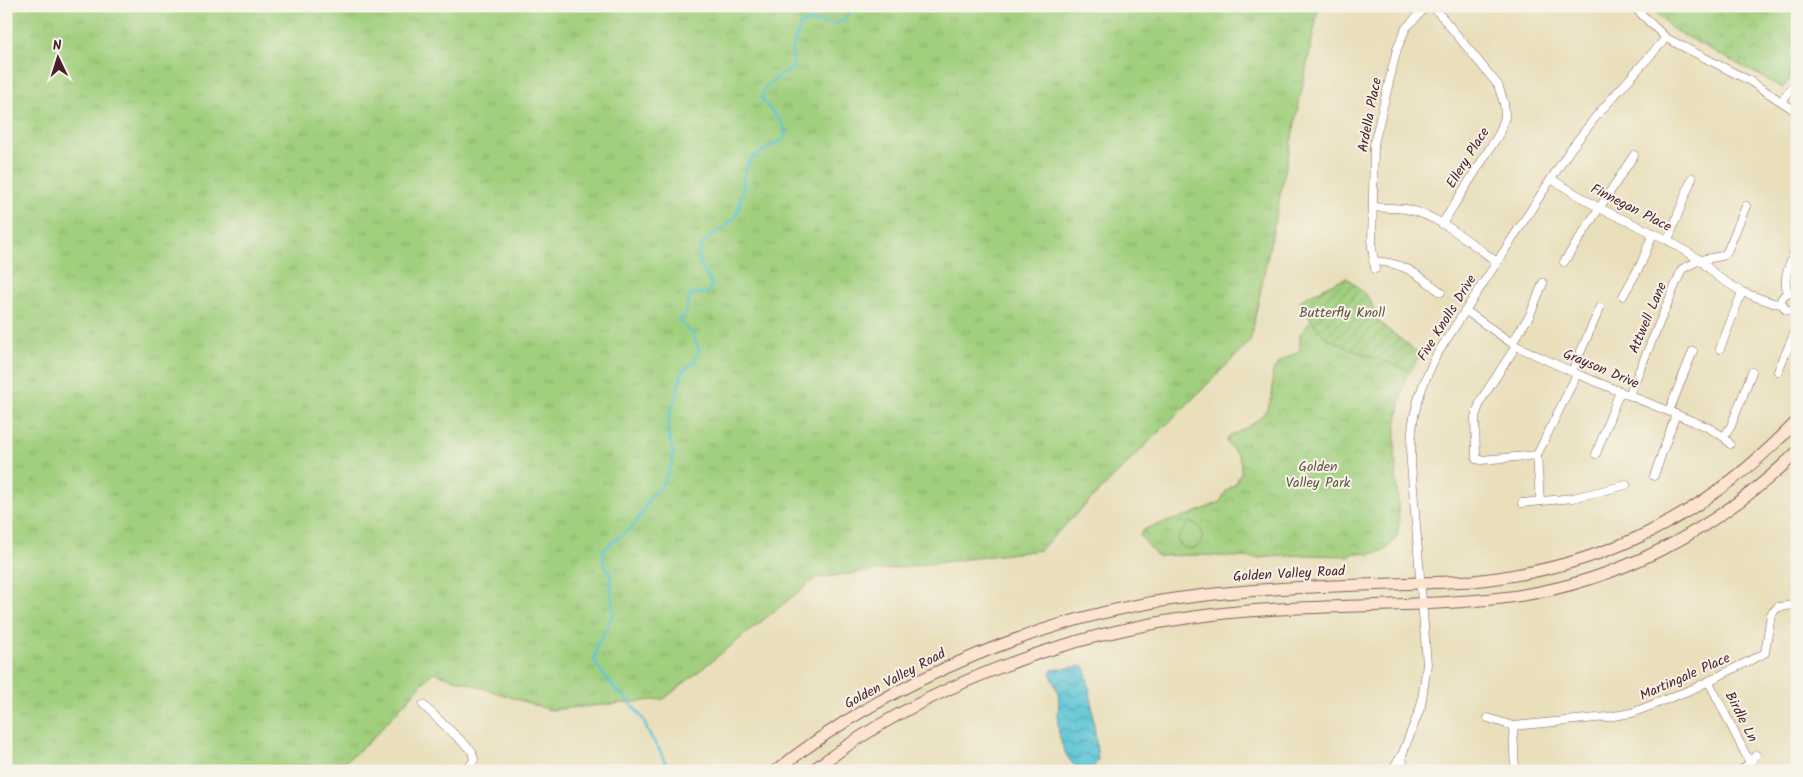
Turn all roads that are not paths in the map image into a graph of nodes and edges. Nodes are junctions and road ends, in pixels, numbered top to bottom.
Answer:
1 (1427, 6) edge
2 (1433, 6) edge
3 (1633, 6) edge
4 (1666, 38) junction
5 (1797, 81) edge
6 (1782, 101) junction
7 (1797, 112) edge
8 (1634, 154) dead end
9 (1692, 178) dead end
10 (1551, 179) junction
11 (1746, 206) dead end
12 (1374, 207) junction
13 (1599, 208) junction
14 (1442, 224) junction
15 (1653, 234) junction
16 (1668, 240) junction
17 (1794, 253) dead end
18 (1700, 260) junction
19 (1497, 262) junction
20 (1564, 262) dead end
21 (1543, 283) dead end
22 (1441, 292) dead end
23 (1742, 292) junction
24 (1788, 293) junction
25 (1797, 295) edge
26 (1623, 296) dead end
27 (1782, 304) junction
28 (1600, 308) dead end
29 (1466, 311) junction
30 (1796, 312) edge
31 (1797, 327) edge
32 (1514, 344) junction
33 (1720, 349) dead end
34 (1693, 351) dead end
35 (1778, 371) dead end
36 (1752, 372) dead end
37 (1574, 373) junction
38 (1620, 391) junction
39 (1630, 395) junction
40 (1673, 413) junction
41 (1797, 421) edge
42 (1724, 437) junction
43 (1730, 444) dead end
44 (1797, 452) edge
45 (1596, 454) dead end
46 (1537, 455) junction
47 (1654, 476) dead end
48 (1626, 485) dead end
49 (1540, 501) junction
50 (1522, 503) dead end
51 (1422, 583) junction
52 (1423, 603) junction
53 (1795, 604) dead end
54 (1709, 682) junction
55 (423, 705) dead end
56 (1488, 718) dead end
57 (1513, 726) junction
58 (1402, 755) junction
59 (1756, 755) dead end
60 (1750, 763) junction
61 (467, 771) edge
62 (776, 771) edge
63 (812, 771) edge
64 (1391, 771) edge
65 (1404, 771) edge
66 (1516, 771) edge
67 (1740, 771) edge

1 - 12 street, Ardella Place
2 - 14 street, Ellery Place
3 - 4 street
4 - 6 street
4 - 10 street, Five Knolls Drive
5 - 6 street
6 - 7 street
8 - 13 street
9 - 16 street
10 - 13 street, Finnegan Place
10 - 19 street, Five Knolls Drive
11 - 18 street
12 - 14 street
12 - 22 street, Ardella Place
13 - 15 street, Finnegan Place
13 - 20 street
14 - 19 street
15 - 16 street, Finnegan Place
15 - 26 street
16 - 18 street, Finnegan Place
17 - 24 street
18 - 23 street, Finnegan Place
18 - 39 street, Attwell Lane
19 - 29 street, Five Knolls Drive
21 - 32 street
23 - 27 street, Finnegan Place
23 - 33 street
24 - 25 street
24 - 27 street
27 - 30 street, Finnegan Place
28 - 37 street
29 - 32 street, Grayson Drive
29 - 51 street, Five Knolls Drive
31 - 35 street
32 - 37 street, Grayson Drive
32 - 46 street
34 - 40 street
36 - 42 street
37 - 38 street, Grayson Drive
37 - 46 street
38 - 39 street, Grayson Drive
38 - 45 street
39 - 40 street, Grayson Drive
40 - 42 street, Grayson Drive
40 - 47 street
41 - 51 main road, Golden Valley Road
42 - 43 street, Grayson Drive
44 - 52 main road
46 - 49 street
48 - 49 street
49 - 50 street
51 - 52 street, Five Knolls Drive
51 - 62 main road, Golden Valley Road
52 - 58 street, Five Knolls Drive
52 - 63 main road
53 - 54 street, Martingale Place
54 - 57 street, Martingale Place
54 - 60 street, Birdle Ln
55 - 61 street
56 - 57 street, Martingale Place
57 - 66 street
58 - 64 street, Five Knolls Drive
58 - 65 street
59 - 60 street
60 - 67 street

